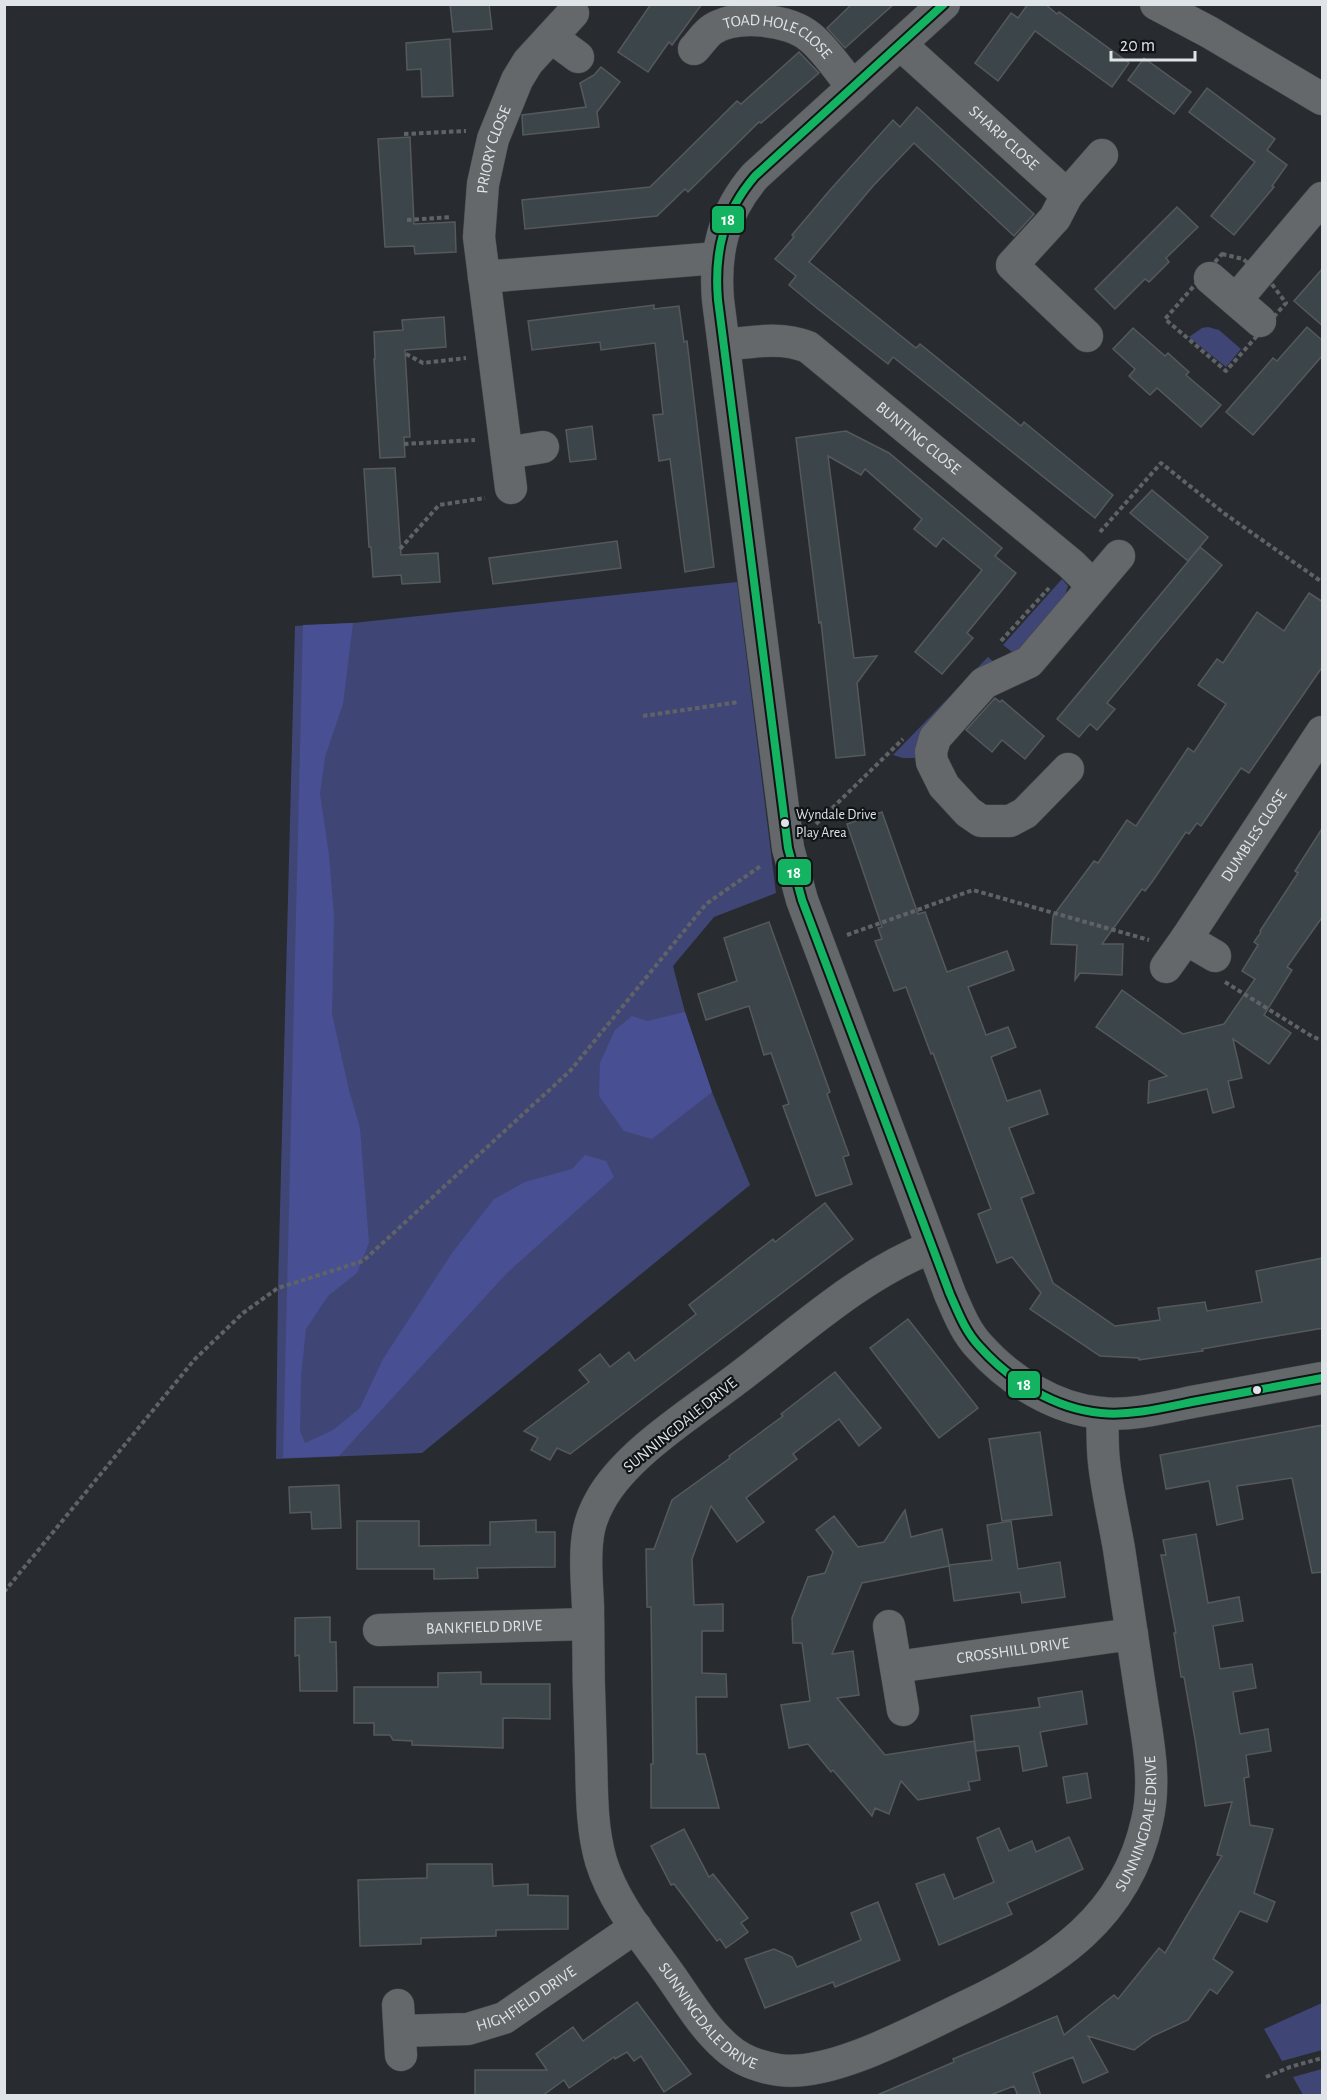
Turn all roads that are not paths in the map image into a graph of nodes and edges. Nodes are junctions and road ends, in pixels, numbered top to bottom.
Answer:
1 (944, 4) edge
2 (1156, 4) edge
3 (573, 13) dead end
4 (551, 37) junction
5 (900, 44) junction
6 (694, 49) dead end
7 (578, 57) dead end
8 (853, 87) junction
9 (1323, 99) edge
10 (1102, 155) dead end
11 (1067, 195) junction
12 (1323, 198) edge
13 (717, 258) junction
14 (484, 278) junction
15 (1210, 278) dead end
16 (1236, 300) junction
17 (1260, 321) dead end
18 (1087, 336) dead end
19 (724, 345) junction
20 (506, 446) junction
21 (543, 447) dead end
22 (511, 488) road end
23 (1119, 556) dead end
24 (1094, 586) junction
25 (1323, 732) edge
26 (1068, 769) dead end
27 (1215, 956) road end
28 (932, 1247) junction
29 (1323, 1378) edge
30 (1102, 1413) junction
31 (588, 1624) junction
32 (889, 1626) dead end
33 (379, 1629) dead end
34 (1132, 1634) junction
35 (896, 1667) junction
36 (903, 1710) dead end
37 (636, 1927) junction
38 (400, 2030) dead end
39 (775, 2083) edge

1 - 5 street
2 - 9 street
3 - 4 street, PRIORY CLOSE
4 - 7 street
4 - 14 street, PRIORY CLOSE
5 - 8 street
5 - 11 street, SHARP CLOSE
6 - 8 street, TOAD HOLE CLOSE
8 - 13 street
10 - 11 street
11 - 18 street
12 - 16 street
13 - 14 street
13 - 19 street
14 - 20 street, PRIORY CLOSE
15 - 16 street
16 - 17 street
19 - 24 street, BUNTING CLOSE
19 - 28 street
20 - 21 street
20 - 22 street, PRIORY CLOSE
23 - 24 street
24 - 26 street
25 - 27 street, DUMBLES CLOSE
28 - 30 street
28 - 31 street, SUNNINGDALE DRIVE
29 - 30 street
30 - 34 street, SUNNINGDALE DRIVE
31 - 33 street, BANKFIELD DRIVE
31 - 37 street, SUNNINGDALE DRIVE
32 - 35 street
34 - 35 street, CROSSHILL DRIVE
34 - 39 street, SUNNINGDALE DRIVE
35 - 36 street
37 - 38 street, HIGHFIELD DRIVE
37 - 39 street, SUNNINGDALE DRIVE

